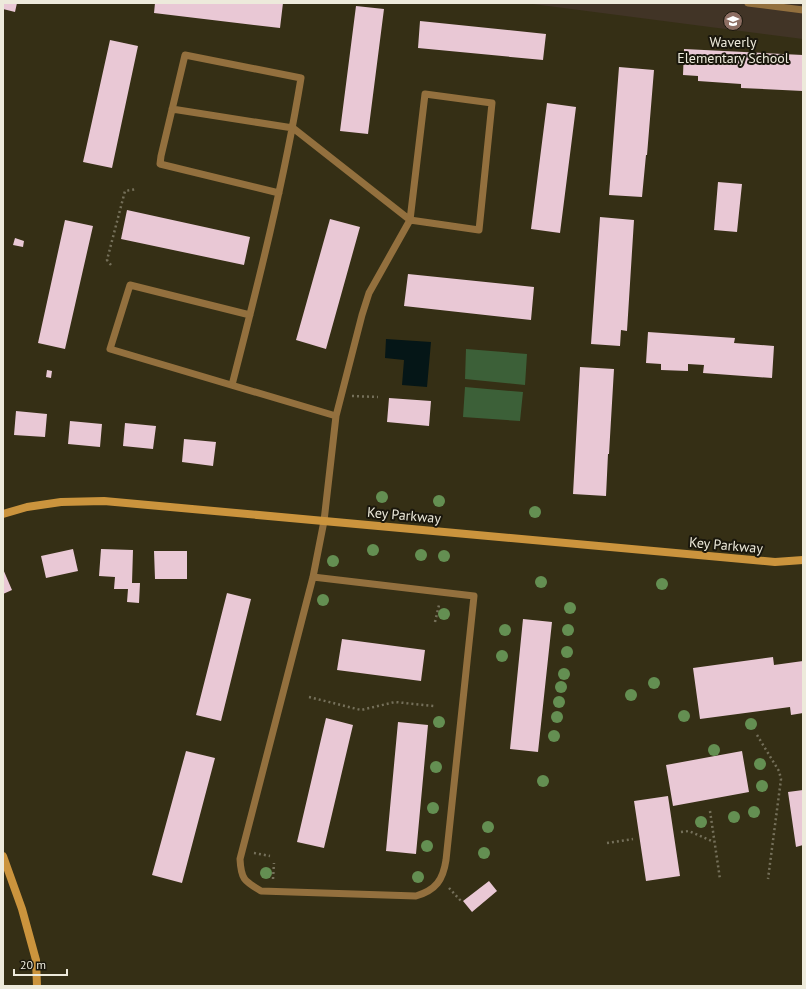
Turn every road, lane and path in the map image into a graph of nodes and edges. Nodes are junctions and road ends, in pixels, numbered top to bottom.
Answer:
1 (748, 3) edge
2 (803, 10) edge
3 (172, 109) junction
4 (293, 128) junction
5 (137, 189) dead end
6 (279, 193) junction
7 (410, 220) junction
8 (111, 265) dead end
9 (250, 315) junction
10 (232, 385) junction
11 (351, 396) dead end
12 (378, 397) dead end
13 (336, 416) junction
14 (3, 514) edge
15 (324, 521) junction
16 (803, 560) edge
17 (312, 577) junction
18 (439, 605) dead end
19 (435, 622) dead end
20 (309, 697) dead end
21 (434, 706) dead end
22 (757, 735) dead end
23 (710, 811) dead end
24 (680, 832) dead end
25 (633, 839) dead end
26 (714, 842) junction
27 (607, 843) dead end
28 (251, 852) dead end
29 (3, 856) edge
30 (270, 856) dead end
31 (274, 863) dead end
32 (273, 879) dead end
33 (720, 879) dead end
34 (768, 879) dead end
35 (449, 888) dead end
36 (461, 901) dead end
37 (38, 986) edge

1 - 2 lane
3 - 4 lane
3 - 4 lane
3 - 6 lane
4 - 6 lane
4 - 7 lane
5 - 8 path
6 - 9 lane
7 - 7 lane
7 - 13 lane
9 - 10 lane
9 - 10 lane
10 - 13 lane
11 - 12 path
13 - 15 lane
14 - 15 street, Key Parkway
15 - 16 street, Key Parkway
15 - 17 lane
17 - 17 lane
18 - 19 path
20 - 21 path
22 - 34 path
23 - 26 path
24 - 26 path
25 - 27 path
26 - 33 path
28 - 30 path
29 - 37 street
31 - 32 path
35 - 36 path

